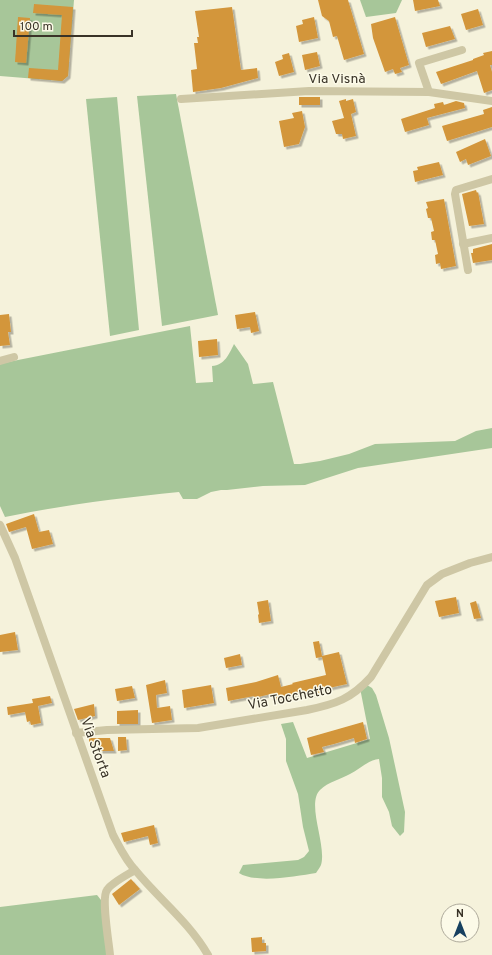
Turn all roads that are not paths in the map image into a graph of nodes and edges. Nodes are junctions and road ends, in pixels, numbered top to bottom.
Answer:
1 (462, 50) dead end
2 (429, 92) junction
3 (182, 99) dead end
4 (492, 100) edge
5 (492, 179) edge
6 (492, 238) edge
7 (463, 244) junction
8 (468, 270) dead end
9 (14, 357) dead end
10 (0, 361) edge
11 (0, 525) edge
12 (492, 557) edge
13 (76, 733) junction
14 (134, 870) junction
15 (110, 955) edge
16 (208, 955) edge

1 - 2 street
2 - 3 street, Via Visnà
2 - 4 street, Via Visnà
5 - 7 street
6 - 7 street
7 - 8 street
9 - 10 street
11 - 13 street, Via Storta
12 - 13 street, Via Tocchetto
13 - 14 street, Via Storta
14 - 15 street
14 - 16 street, Via Storta

